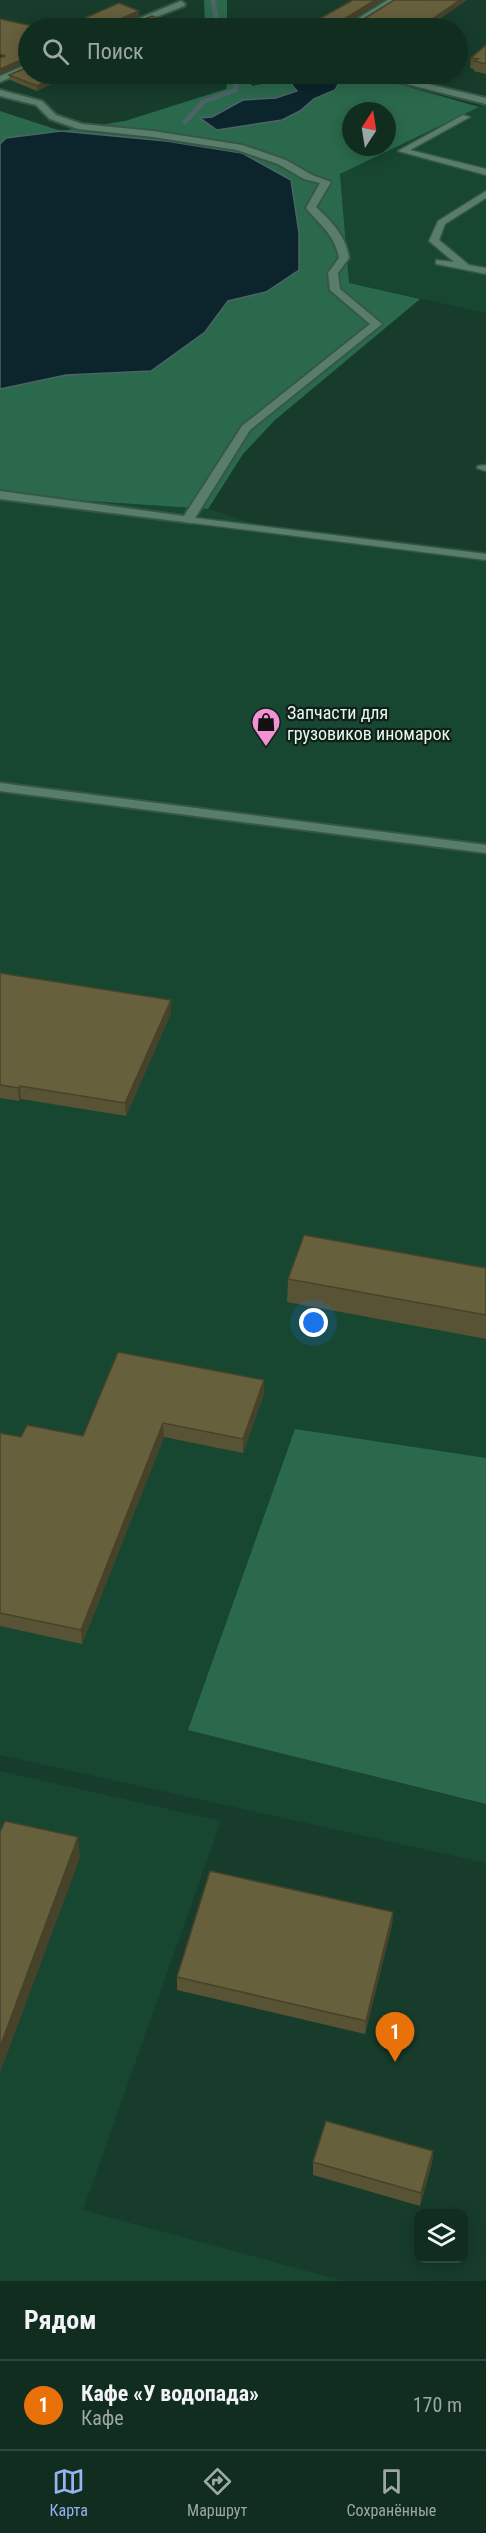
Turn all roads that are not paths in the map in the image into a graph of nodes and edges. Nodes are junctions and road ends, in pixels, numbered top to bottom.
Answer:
1 (394, 0) edge
2 (181, 4) dead end
3 (146, 18) edge
4 (364, 18) edge
5 (18, 71) edge
6 (0, 79) edge
7 (418, 84) edge
8 (0, 93) edge
9 (486, 101) edge
10 (466, 117) dead end
11 (486, 172) edge
12 (486, 194) edge
13 (439, 262) dead end
14 (467, 268) junction
15 (486, 271) edge
16 (0, 495) edge
17 (188, 520) junction
18 (486, 557) edge
19 (0, 787) edge
20 (486, 849) edge

1 - 4 street
2 - 3 street
5 - 6 street
7 - 9 street
8 - 17 street
10 - 11 lane
12 - 14 lane
13 - 14 lane
14 - 15 lane
16 - 17 street
17 - 18 lane
19 - 20 street

